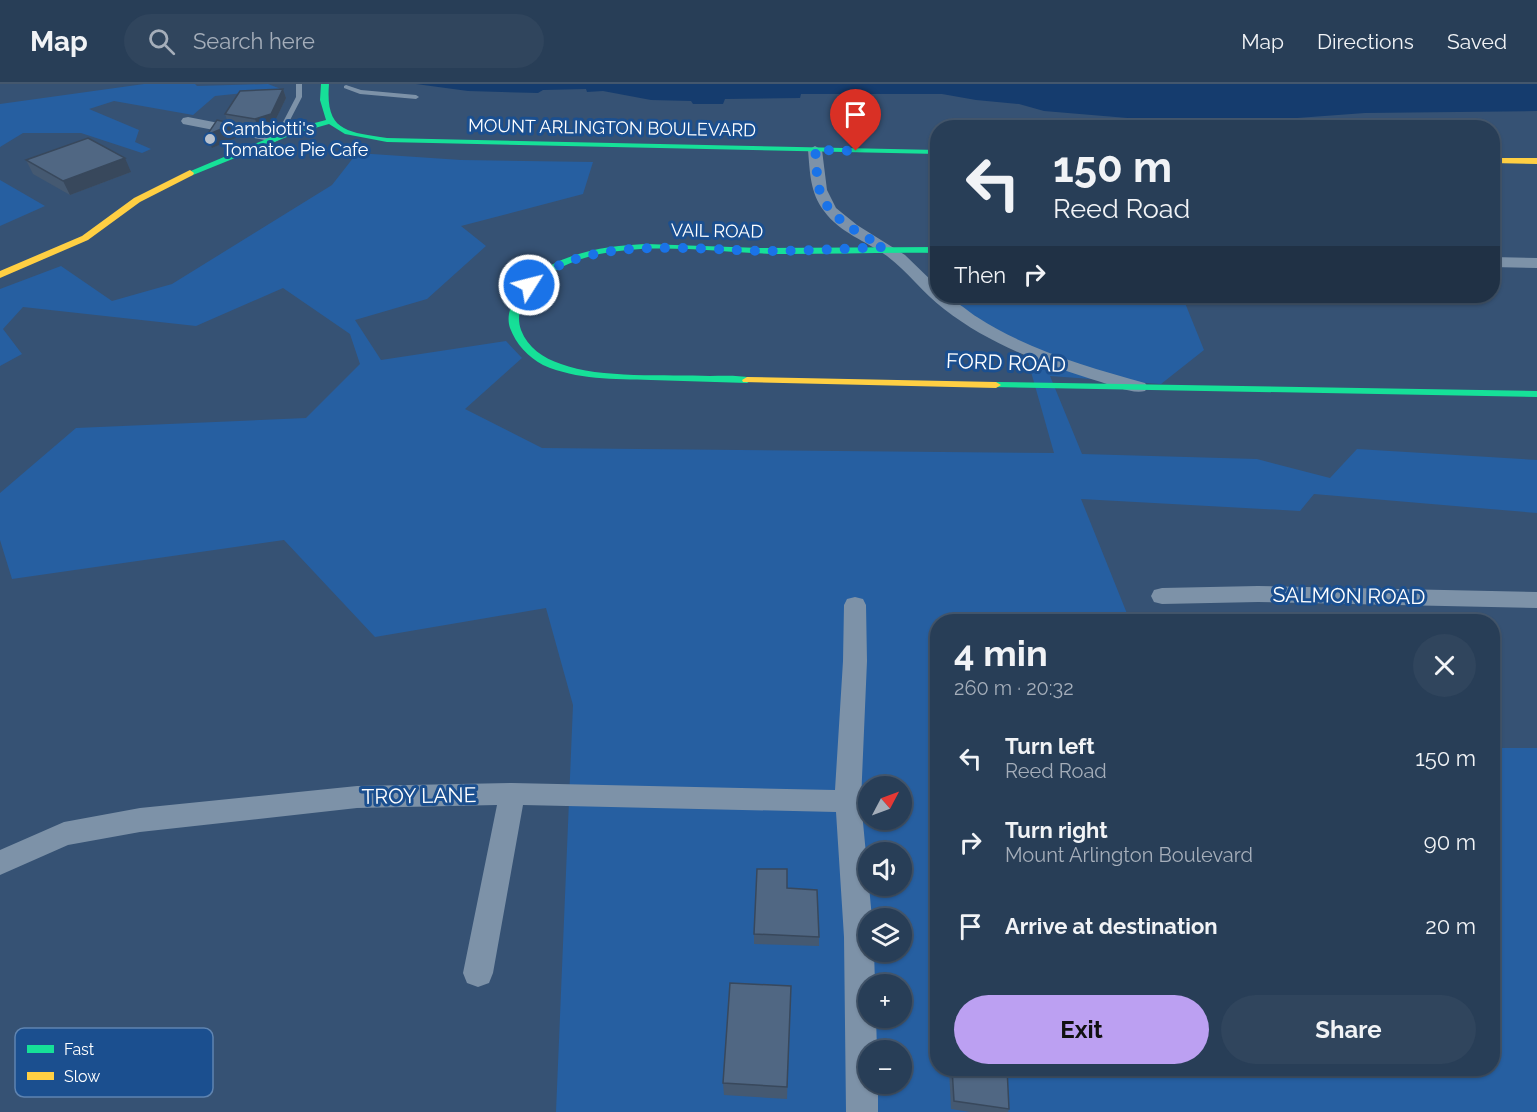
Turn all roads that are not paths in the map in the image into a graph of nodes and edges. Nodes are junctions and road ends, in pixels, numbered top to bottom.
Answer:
1 (299, 84) edge
2 (365, 84) edge
3 (346, 85) edge
4 (325, 86) edge
5 (360, 92) junction
6 (416, 97) dead end
7 (188, 121) dead end
8 (286, 122) dead end
9 (330, 122) junction
10 (276, 138) junction
11 (815, 150) junction
12 (930, 152) edge
13 (1500, 160) edge
14 (1537, 161) edge
15 (883, 247) junction
16 (930, 250) edge
17 (1500, 262) edge
18 (1537, 263) edge
19 (0, 275) edge
20 (930, 287) edge
21 (947, 303) edge
22 (517, 306) joint
23 (1145, 388) junction
24 (1537, 394) edge
25 (1162, 596) dead end
26 (1537, 600) edge
27 (855, 605) dead end
28 (512, 794) junction
29 (848, 801) junction
30 (0, 863) edge
31 (478, 973) dead end
32 (862, 1112) edge

1 - 8 lane
2 - 5 lane
3 - 4 lane
3 - 5 lane
4 - 9 street
5 - 6 lane
7 - 10 street
9 - 10 street
9 - 11 street, MOUNT ARLINGTON BOULEVARD
10 - 19 street
11 - 12 street, MOUNT ARLINGTON BOULEVARD
11 - 15 street
13 - 14 street
15 - 16 street, VAIL ROAD
15 - 20 street
15 - 22 street, VAIL ROAD
17 - 18 street
21 - 23 street
22 - 23 street, FORD ROAD
23 - 24 street, FORD ROAD
25 - 26 street, SALMON ROAD
27 - 29 street
28 - 29 street, TROY LANE
28 - 30 street, TROY LANE
28 - 31 street
29 - 32 street

